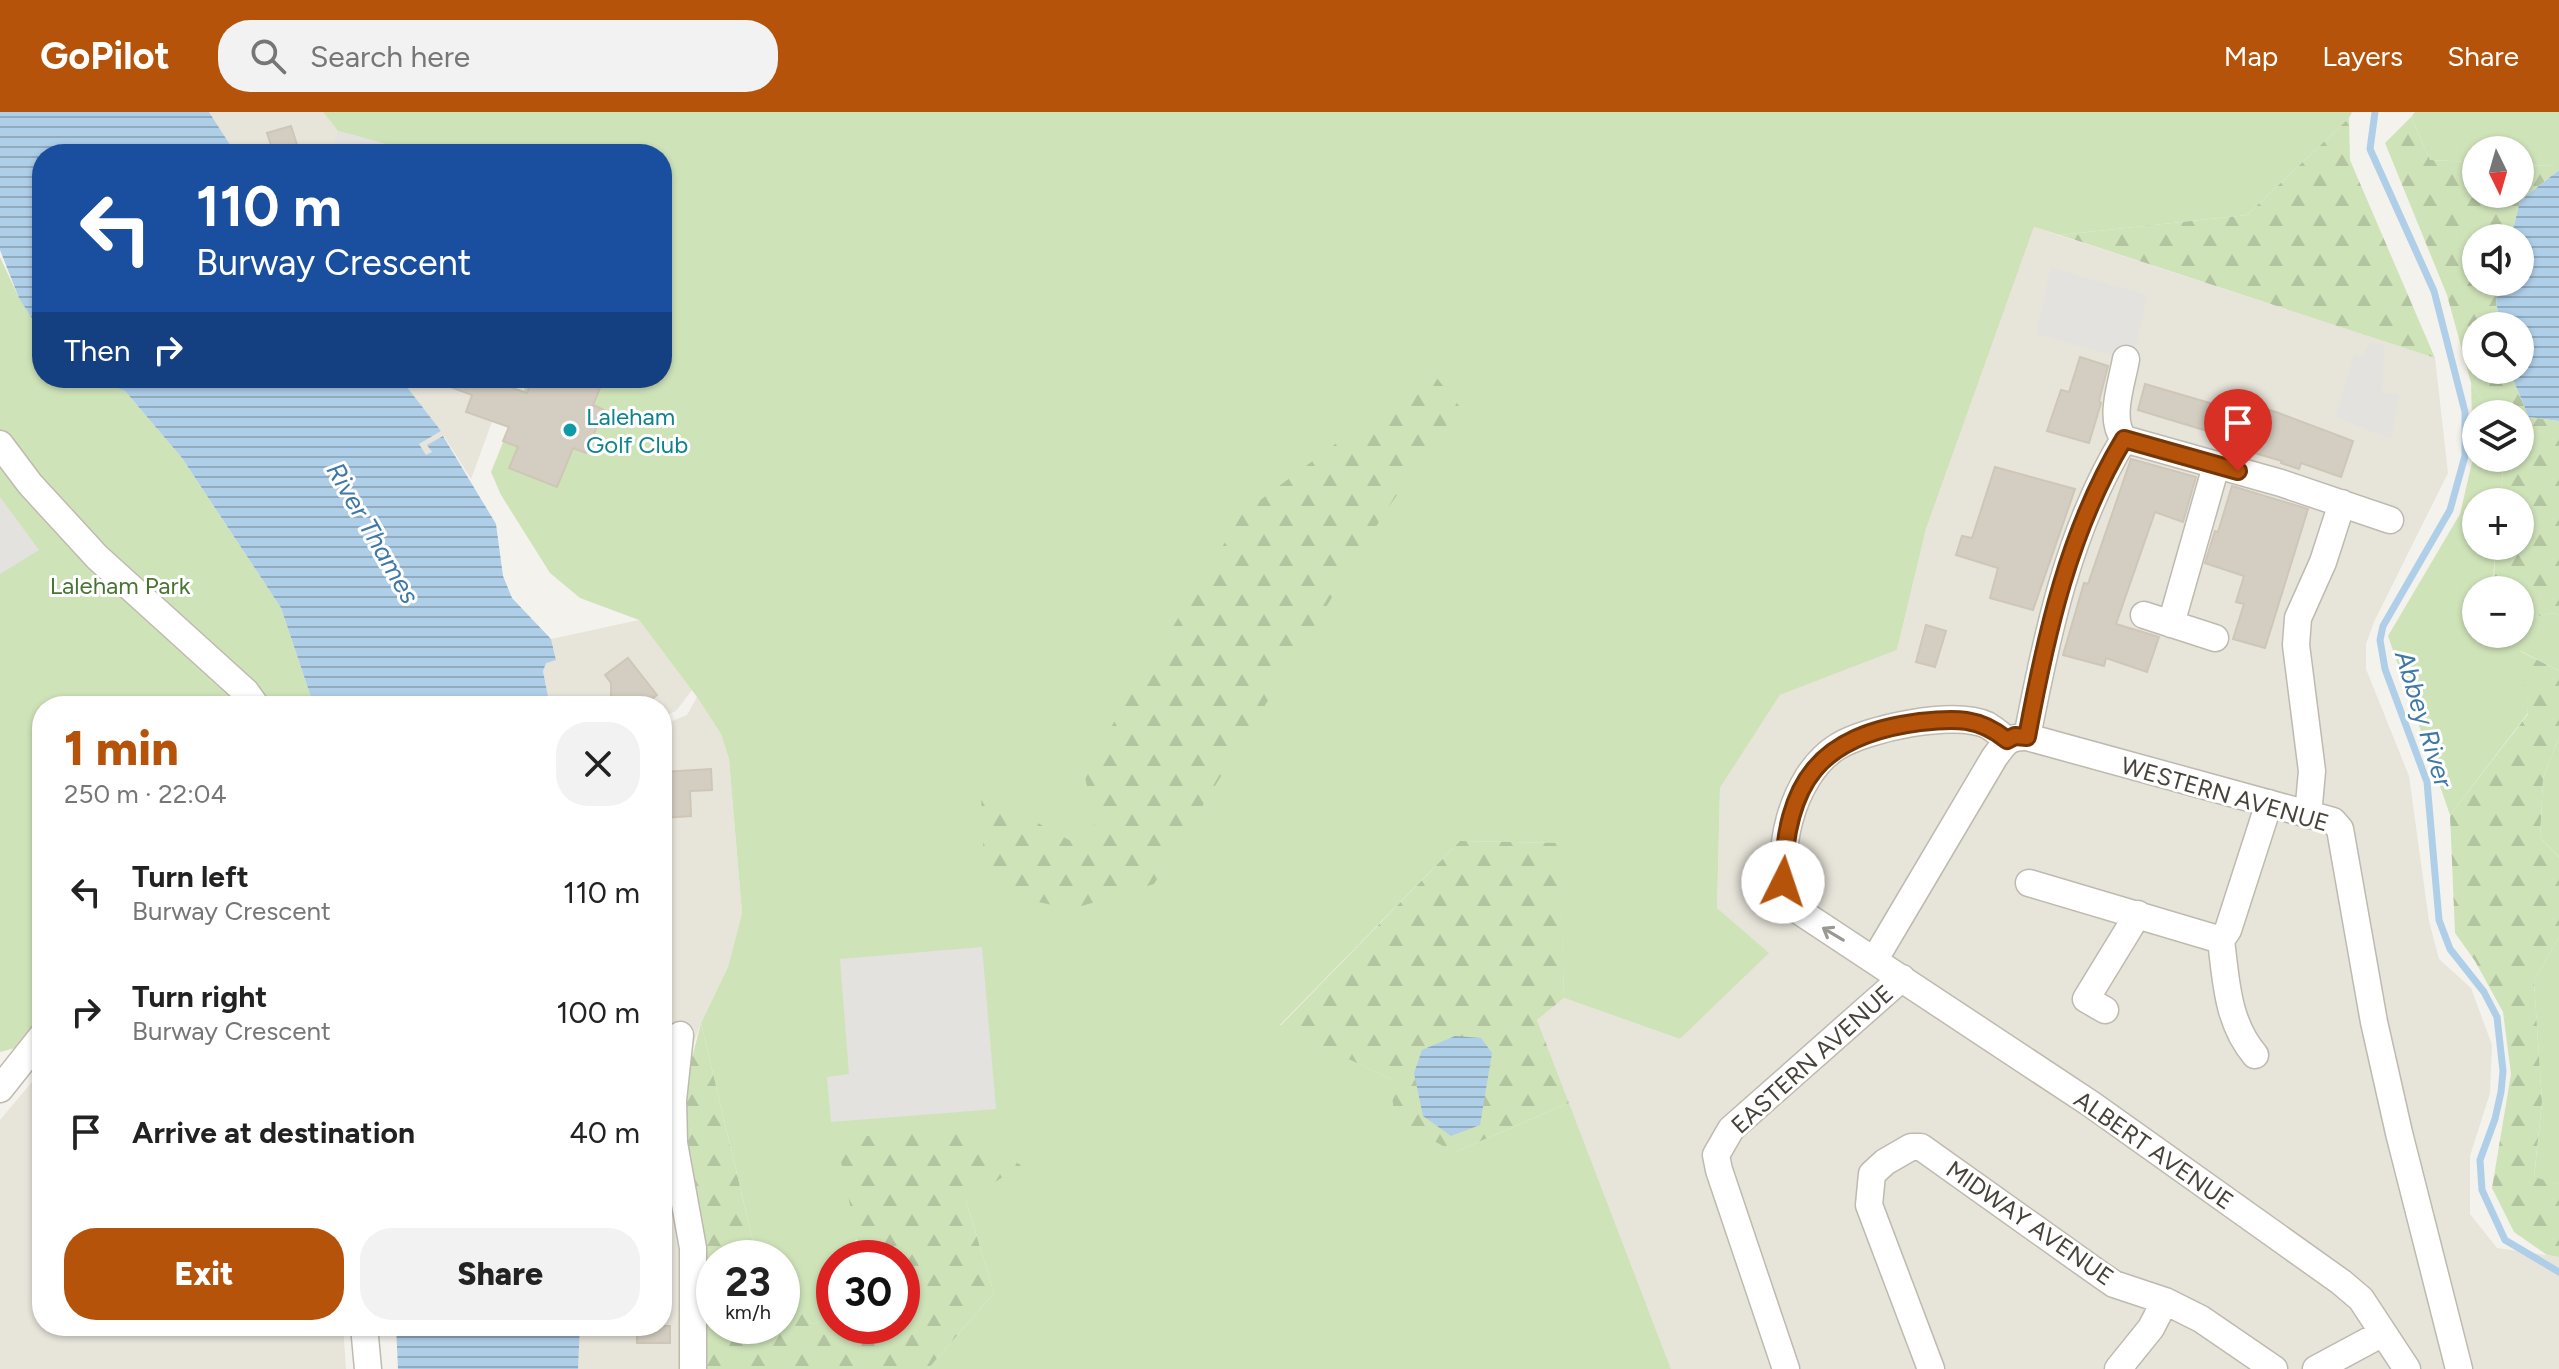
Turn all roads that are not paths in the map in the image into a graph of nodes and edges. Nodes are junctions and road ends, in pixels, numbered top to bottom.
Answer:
1 (2126, 359) dead end
2 (2124, 439) junction
3 (0, 444) edge
4 (2216, 466) junction
5 (2342, 503) junction
6 (2390, 520) dead end
7 (2144, 615) dead end
8 (2171, 624) junction
9 (2215, 638) dead end
10 (249, 696) edge
11 (2017, 738) junction
12 (2269, 803) junction
13 (2308, 815) junction
14 (2029, 883) dead end
15 (2138, 914) junction
16 (2221, 940) junction
17 (1875, 959) junction
18 (1902, 978) junction
19 (2105, 1010) dead end
20 (680, 1035) dead end
21 (32, 1045) edge
22 (2255, 1055) dead end
23 (9, 1067) edge
24 (0, 1089) edge
25 (2165, 1301) junction
26 (2383, 1333) junction
27 (365, 1336) edge
28 (368, 1369) edge
29 (693, 1369) edge
30 (1786, 1369) edge
31 (1931, 1369) edge
32 (2118, 1369) edge
33 (2274, 1369) edge
34 (2316, 1369) edge
35 (2407, 1369) edge
36 (2459, 1369) edge

1 - 2 street
2 - 4 street
2 - 11 street
3 - 10 street
4 - 5 street
4 - 8 street
5 - 6 street
5 - 13 street
7 - 8 street
8 - 9 street
11 - 12 street, WESTERN AVENUE
11 - 17 street
17 -> 11 street, WESTERN AVENUE
12 - 13 street, WESTERN AVENUE
12 - 16 street
13 - 36 street, WESTERN AVENUE
14 - 15 street
15 - 16 street
15 - 19 street
16 - 22 street
17 - 18 street, ALBERT AVENUE
18 - 26 street, ALBERT AVENUE
18 - 30 street, EASTERN AVENUE
20 - 29 street
21 - 23 street
23 - 24 street
25 - 31 street, MIDWAY AVENUE
25 - 32 street
25 - 33 street, MIDWAY AVENUE
26 - 34 street
26 - 35 street, ALBERT AVENUE
27 - 28 street

